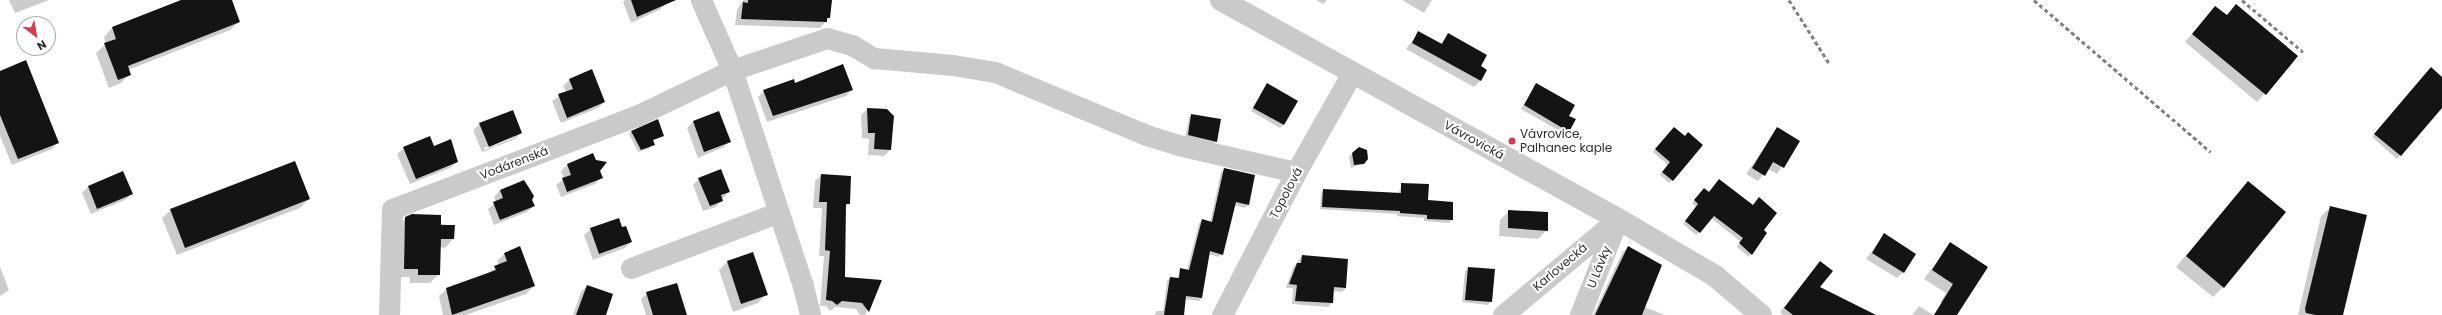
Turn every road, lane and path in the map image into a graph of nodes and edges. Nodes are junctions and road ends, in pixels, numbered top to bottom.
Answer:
1 (701, 0) edge
2 (1221, 0) edge
3 (732, 70) junction
4 (1352, 73) junction
5 (1296, 172) junction
6 (779, 212) junction
7 (1618, 219) junction
8 (630, 268) dead end
9 (389, 315) edge
10 (810, 315) edge
11 (1222, 315) edge
12 (1503, 315) edge
13 (1580, 315) edge
14 (1761, 315) edge

1 - 3 street
2 - 4 street, Vávrovická
3 - 5 street, Vodárenská
3 - 6 street
3 - 9 street, Vodárenská
4 - 5 street, Topolová
4 - 7 street, Vávrovická
5 - 11 street, Topolová
6 - 8 street
6 - 10 street
7 - 12 street, Karlovecká
7 - 13 street, U Lávky
7 - 14 street, Vávrovická

